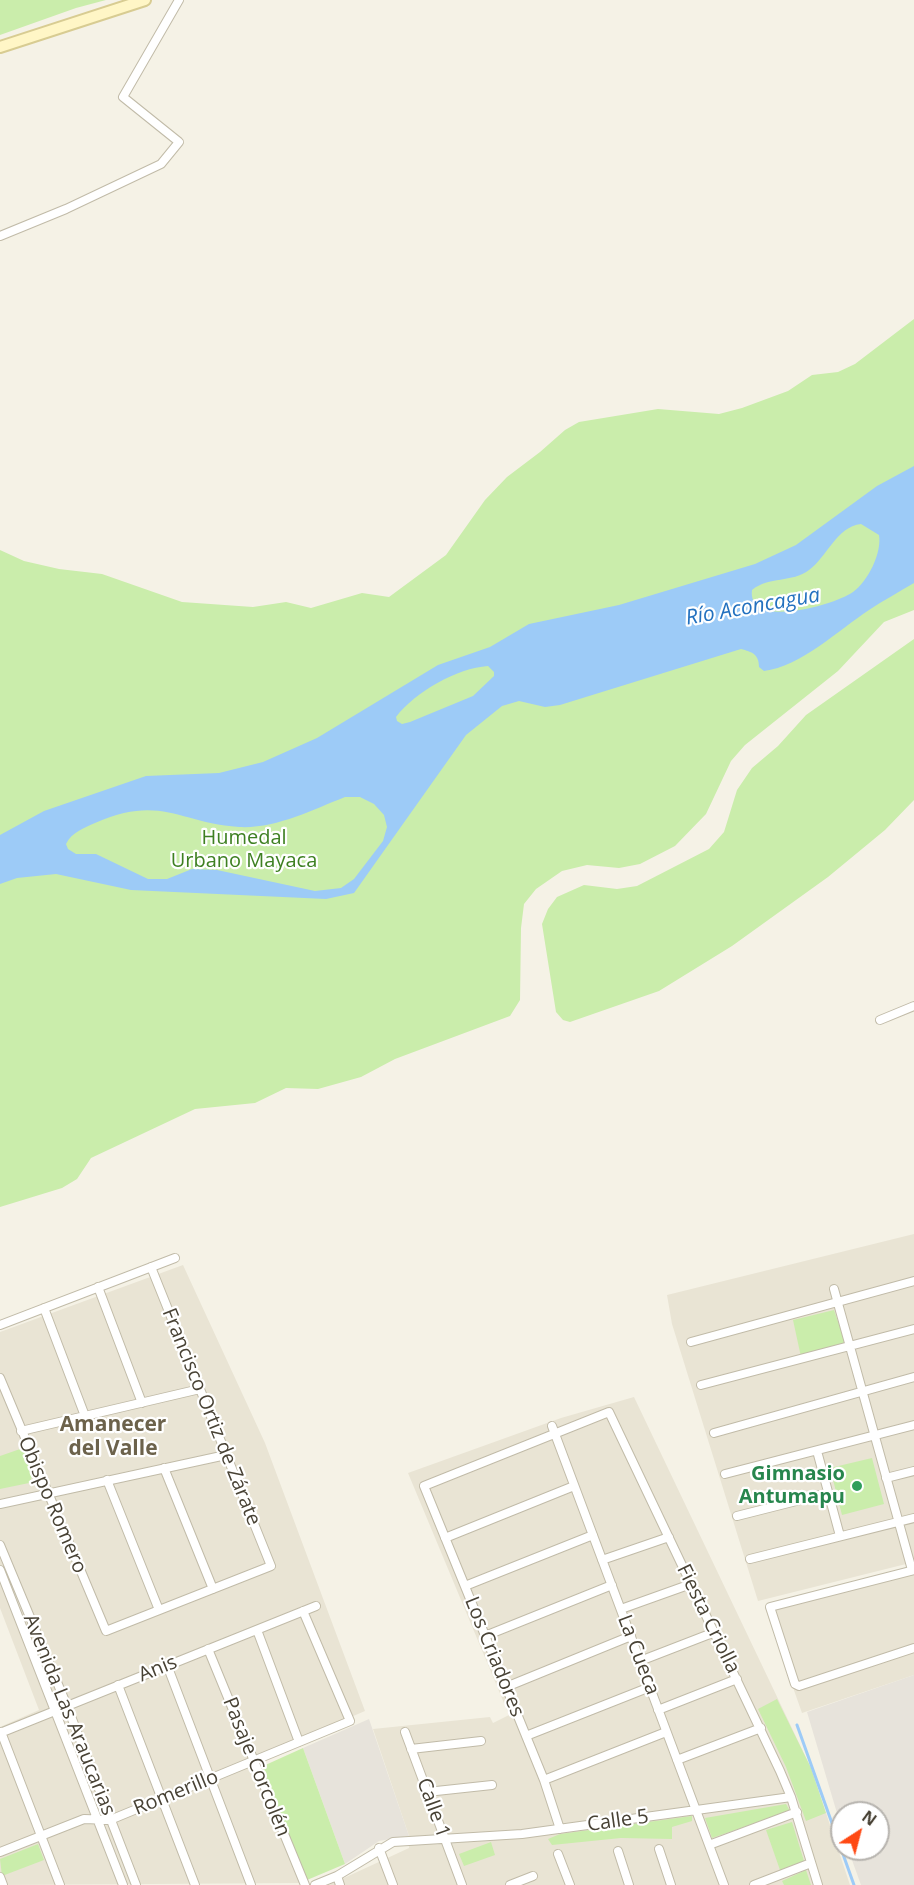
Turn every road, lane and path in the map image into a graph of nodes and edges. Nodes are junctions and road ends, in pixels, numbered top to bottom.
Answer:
1 (145, 0) edge
2 (179, 0) edge
3 (0, 47) edge
4 (0, 236) edge
5 (914, 1006) edge
6 (880, 1020) dead end
7 (175, 1258) dead end
8 (151, 1267) junction
9 (914, 1281) edge
10 (98, 1287) junction
11 (834, 1289) dead end
12 (837, 1302) junction
13 (44, 1308) junction
14 (0, 1325) edge
15 (914, 1329) edge
16 (691, 1342) dead end
17 (851, 1346) junction
18 (914, 1377) edge
19 (0, 1378) edge
20 (701, 1385) dead end
21 (200, 1389) junction
22 (864, 1390) junction
23 (142, 1403) junction
24 (85, 1416) junction
25 (914, 1425) edge
26 (552, 1426) dead end
27 (21, 1431) junction
28 (714, 1433) dead end
29 (555, 1435) junction
30 (874, 1436) junction
31 (817, 1450) junction
32 (226, 1455) junction
33 (164, 1468) junction
34 (914, 1471) edge
35 (725, 1474) dead end
36 (886, 1478) junction
37 (107, 1480) junction
38 (574, 1486) junction
39 (47, 1493) junction
40 (828, 1493) junction
41 (0, 1504) edge
42 (737, 1516) dead end
43 (914, 1518) edge
44 (898, 1522) junction
45 (593, 1535) junction
46 (840, 1536) junction
47 (669, 1537) junction
48 (445, 1538) junction
49 (0, 1545) edge
50 (750, 1559) dead end
51 (602, 1560) junction
52 (0, 1570) edge
53 (913, 1570) edge
54 (691, 1584) junction
55 (612, 1585) junction
56 (465, 1586) junction
57 (213, 1589) junction
58 (316, 1606) dead end
59 (621, 1609) junction
60 (159, 1610) junction
61 (303, 1611) junction
62 (257, 1629) junction
63 (715, 1632) junction
64 (485, 1636) junction
65 (631, 1636) junction
66 (914, 1648) edge
67 (208, 1649) junction
68 (640, 1662) junction
69 (168, 1665) junction
70 (737, 1679) junction
71 (118, 1685) junction
72 (506, 1687) junction
73 (650, 1687) junction
74 (67, 1706) junction
75 (56, 1710) junction
76 (658, 1710) junction
77 (761, 1728) junction
78 (405, 1732) dead end
79 (666, 1732) junction
80 (1, 1733) edge
81 (526, 1736) junction
82 (482, 1741) dead end
83 (299, 1742) junction
84 (411, 1749) junction
85 (677, 1760) junction
86 (252, 1761) junction
87 (210, 1778) junction
88 (544, 1780) junction
89 (492, 1785) dead end
90 (427, 1792) junction
91 (791, 1797) junction
92 (160, 1799) junction
93 (696, 1810) junction
94 (796, 1812) junction
95 (98, 1818) junction
96 (110, 1820) junction
97 (560, 1829) junction
98 (39, 1836) junction
99 (444, 1837) junction
100 (709, 1845) junction
101 (379, 1848) junction
102 (659, 1849) dead end
103 (618, 1851) dead end
104 (0, 1852) edge
105 (558, 1854) dead end
106 (811, 1863) junction
107 (337, 1876) junction
108 (533, 1876) dead end
109 (0, 1877) edge
110 (3, 1885) edge
111 (60, 1885) edge
112 (123, 1885) edge
113 (136, 1885) edge
114 (195, 1885) edge
115 (251, 1885) edge
116 (305, 1885) edge
117 (315, 1885) edge
118 (340, 1885) edge
119 (393, 1885) edge
120 (462, 1885) edge
121 (510, 1885) edge
122 (570, 1885) edge
123 (629, 1885) edge
124 (671, 1885) edge
125 (724, 1885) edge
126 (754, 1885) edge
127 (818, 1885) edge

1 - 3 main road
2 - 4 street
5 - 6 street
7 - 8 street
8 - 10 street
8 - 21 street, Francisco Ortiz de Zárate
9 - 12 street
10 - 13 street
10 - 23 street
11 - 12 street
12 - 16 street
12 - 17 street
13 - 14 street
13 - 24 street
15 - 17 street
17 - 20 street
17 - 22 street
18 - 22 street
19 - 27 street, Obispo Romero
21 - 23 street
21 - 32 street, Francisco Ortiz de Zárate
22 - 28 street
22 - 30 street
23 - 24 street
24 - 27 street
25 - 30 street
26 - 29 street, La Cueca
27 - 39 street, Obispo Romero
29 - 38 street, La Cueca
29 - 47 street, Fiesta Criolla
29 - 48 street, Los Criadores
30 - 31 street
30 - 36 street
31 - 35 street
31 - 40 street
32 - 33 street
32 - 57 street, Francisco Ortiz de Zárate
33 - 37 street
33 - 57 street
34 - 36 street
36 - 44 street
37 - 39 street
37 - 60 street
38 - 45 street, La Cueca
38 - 48 street
39 - 41 street
39 - 60 street, Obispo Romero
40 - 42 street
40 - 46 street
43 - 44 street
44 - 46 street
44 - 53 street
45 - 51 street, La Cueca
45 - 56 street
46 - 50 street
47 - 51 street
47 - 54 street, Fiesta Criolla
48 - 56 street, Los Criadores
49 - 74 street, Avenida Las Araucarias
51 - 55 street, La Cueca
52 - 75 street, Avenida Las Araucarias
53 - 66 street
54 - 59 street
54 - 63 street, Fiesta Criolla
55 - 59 street, La Cueca
55 - 64 street
56 - 64 street, Los Criadores
57 - 60 street
58 - 61 street, Anis
59 - 65 street, La Cueca
61 - 62 street, Anis
61 - 83 street, Romerillo
62 - 67 street, Anis
62 - 83 street
63 - 68 street
63 - 70 street, Fiesta Criolla
64 - 72 street, Los Criadores
65 - 68 street, La Cueca
65 - 72 street
67 - 69 street, Anis
67 - 86 street, Pasaje Corcolén
68 - 73 street, La Cueca
69 - 71 street, Anis
69 - 87 street
70 - 76 street
70 - 77 street, Fiesta Criolla
71 - 74 street, Anis
71 - 92 street
72 - 81 street, Los Criadores
73 - 76 street, La Cueca
73 - 81 street
74 - 75 street, Anis
74 - 96 street, Avenida Las Araucarias
75 - 80 street, Anis
75 - 95 street, Avenida Las Araucarias
76 - 79 street, La Cueca
77 - 85 street
77 - 91 street, Fiesta Criolla
78 - 84 street, Calle 1
79 - 85 street, La Cueca
79 - 88 street
80 - 98 street
81 - 88 street, Los Criadores
82 - 84 street
83 - 86 street, Romerillo
84 - 90 street, Calle 1
85 - 93 street, La Cueca
86 - 87 street, Romerillo
86 - 116 street, Pasaje Corcolén
87 - 92 street, Romerillo
87 - 115 street
88 - 97 street, Los Criadores
89 - 90 street
90 - 99 street, Calle 1
91 - 93 street, Calle 5
91 - 94 street, Fiesta Criolla
92 - 96 street, Romerillo
92 - 114 street
93 - 97 street, Calle 5
93 - 100 street, La Cueca
94 - 100 street
94 - 106 street, Fiesta Criolla
95 - 96 street, Romerillo
95 - 98 street, Romerillo
95 - 112 street, Avenida Las Araucarias
96 - 113 street, Avenida Las Araucarias
97 - 99 street, Calle 5
98 - 104 street, Romerillo
98 - 111 street
99 - 101 street, Calle 5
99 - 120 street, Calle 1
100 - 125 street, La Cueca
101 - 107 street, Calle 5
101 - 119 street
102 - 124 street
103 - 123 street
105 - 122 street
106 - 126 street
106 - 127 street, Fiesta Criolla
107 - 117 street, Calle 5
107 - 118 street
108 - 121 street
109 - 110 street

